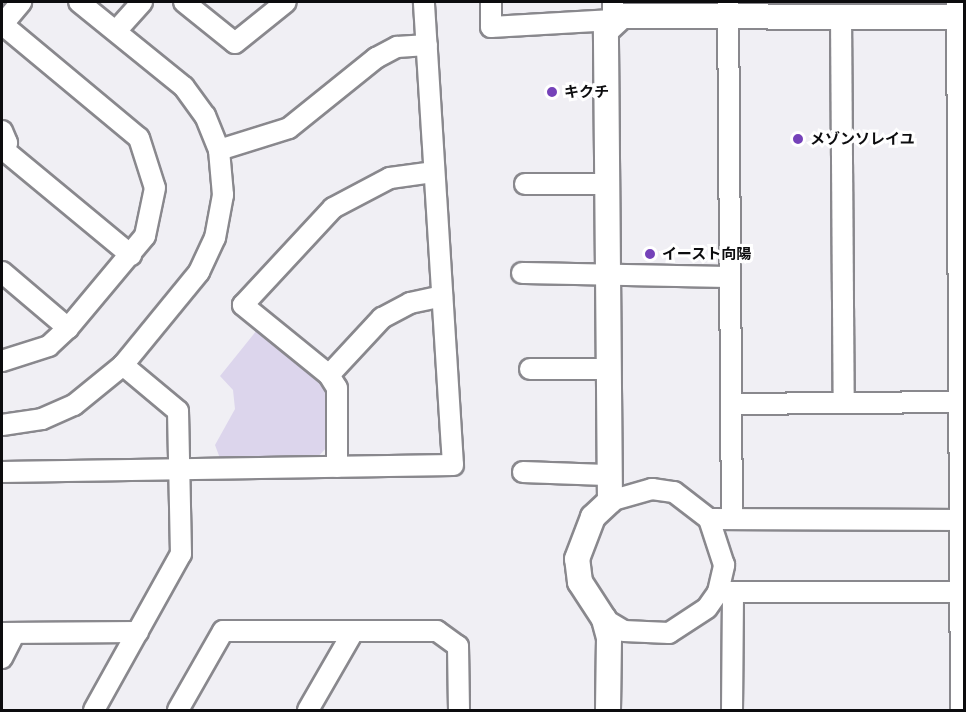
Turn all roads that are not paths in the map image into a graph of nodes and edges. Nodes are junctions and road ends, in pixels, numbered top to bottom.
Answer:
1 (21, 2) edge
2 (79, 2) edge
3 (141, 2) edge
4 (184, 2) edge
5 (286, 2) edge
6 (424, 2) edge
7 (491, 2) edge
8 (728, 8) edge
9 (613, 11) edge
10 (960, 11) edge
11 (841, 16) junction
12 (2, 25) edge
13 (116, 31) junction
14 (427, 45) junction
15 (2, 145) edge
16 (219, 150) junction
17 (433, 172) junction
18 (525, 184) dead end
19 (606, 184) junction
20 (131, 255) junction
21 (2, 272) edge
22 (522, 273) dead end
23 (606, 277) junction
24 (730, 278) junction
25 (442, 296) junction
26 (68, 328) junction
27 (2, 361) edge
28 (123, 365) junction
29 (530, 369) dead end
30 (606, 369) junction
31 (329, 375) junction
32 (964, 402) edge
33 (844, 403) junction
34 (732, 404) junction
35 (2, 425) edge
36 (337, 467) junction
37 (179, 469) junction
38 (2, 472) edge
39 (523, 472) dead end
40 (606, 475) junction
41 (610, 501) junction
42 (710, 519) junction
43 (732, 519) junction
44 (962, 520) edge
45 (725, 592) junction
46 (963, 592) edge
47 (604, 620) junction
48 (138, 632) junction
49 (353, 632) junction
50 (8, 633) edge
51 (2, 658) edge
52 (94, 711) edge
53 (178, 711) edge
54 (308, 711) edge
55 (459, 711) edge
56 (609, 711) edge
57 (732, 711) edge
58 (961, 711) edge

1 - 12 street
2 - 13 street
3 - 13 street
4 - 5 street
6 - 14 street
7 - 9 street
8 - 9 street
8 - 11 street
8 - 24 street
9 - 19 street
10 - 11 street
10 - 32 street
11 - 33 street
12 - 20 street
13 - 16 street
14 - 16 street
14 - 17 street
15 - 20 street
16 - 28 street
17 - 25 street
17 - 31 street
18 - 19 street
19 - 23 street
20 - 26 street
21 - 26 street
22 - 23 street
23 - 24 street
23 - 30 street
24 - 34 street
25 - 31 street
25 - 36 street
26 - 27 street
28 - 35 street
28 - 37 street
29 - 30 street
30 - 40 street
31 - 36 street
32 - 33 street
32 - 44 street
33 - 34 street
34 - 43 street
36 - 37 street
37 - 38 street
37 - 48 street
39 - 40 street
40 - 41 street
41 - 42 street
41 - 47 street
42 - 43 street
42 - 45 street
43 - 44 street
44 - 46 street
45 - 46 street
45 - 47 street
45 - 57 street
46 - 58 street
47 - 56 street
48 - 50 street
48 - 52 street
49 - 53 street
49 - 54 street
49 - 55 street
50 - 51 street

